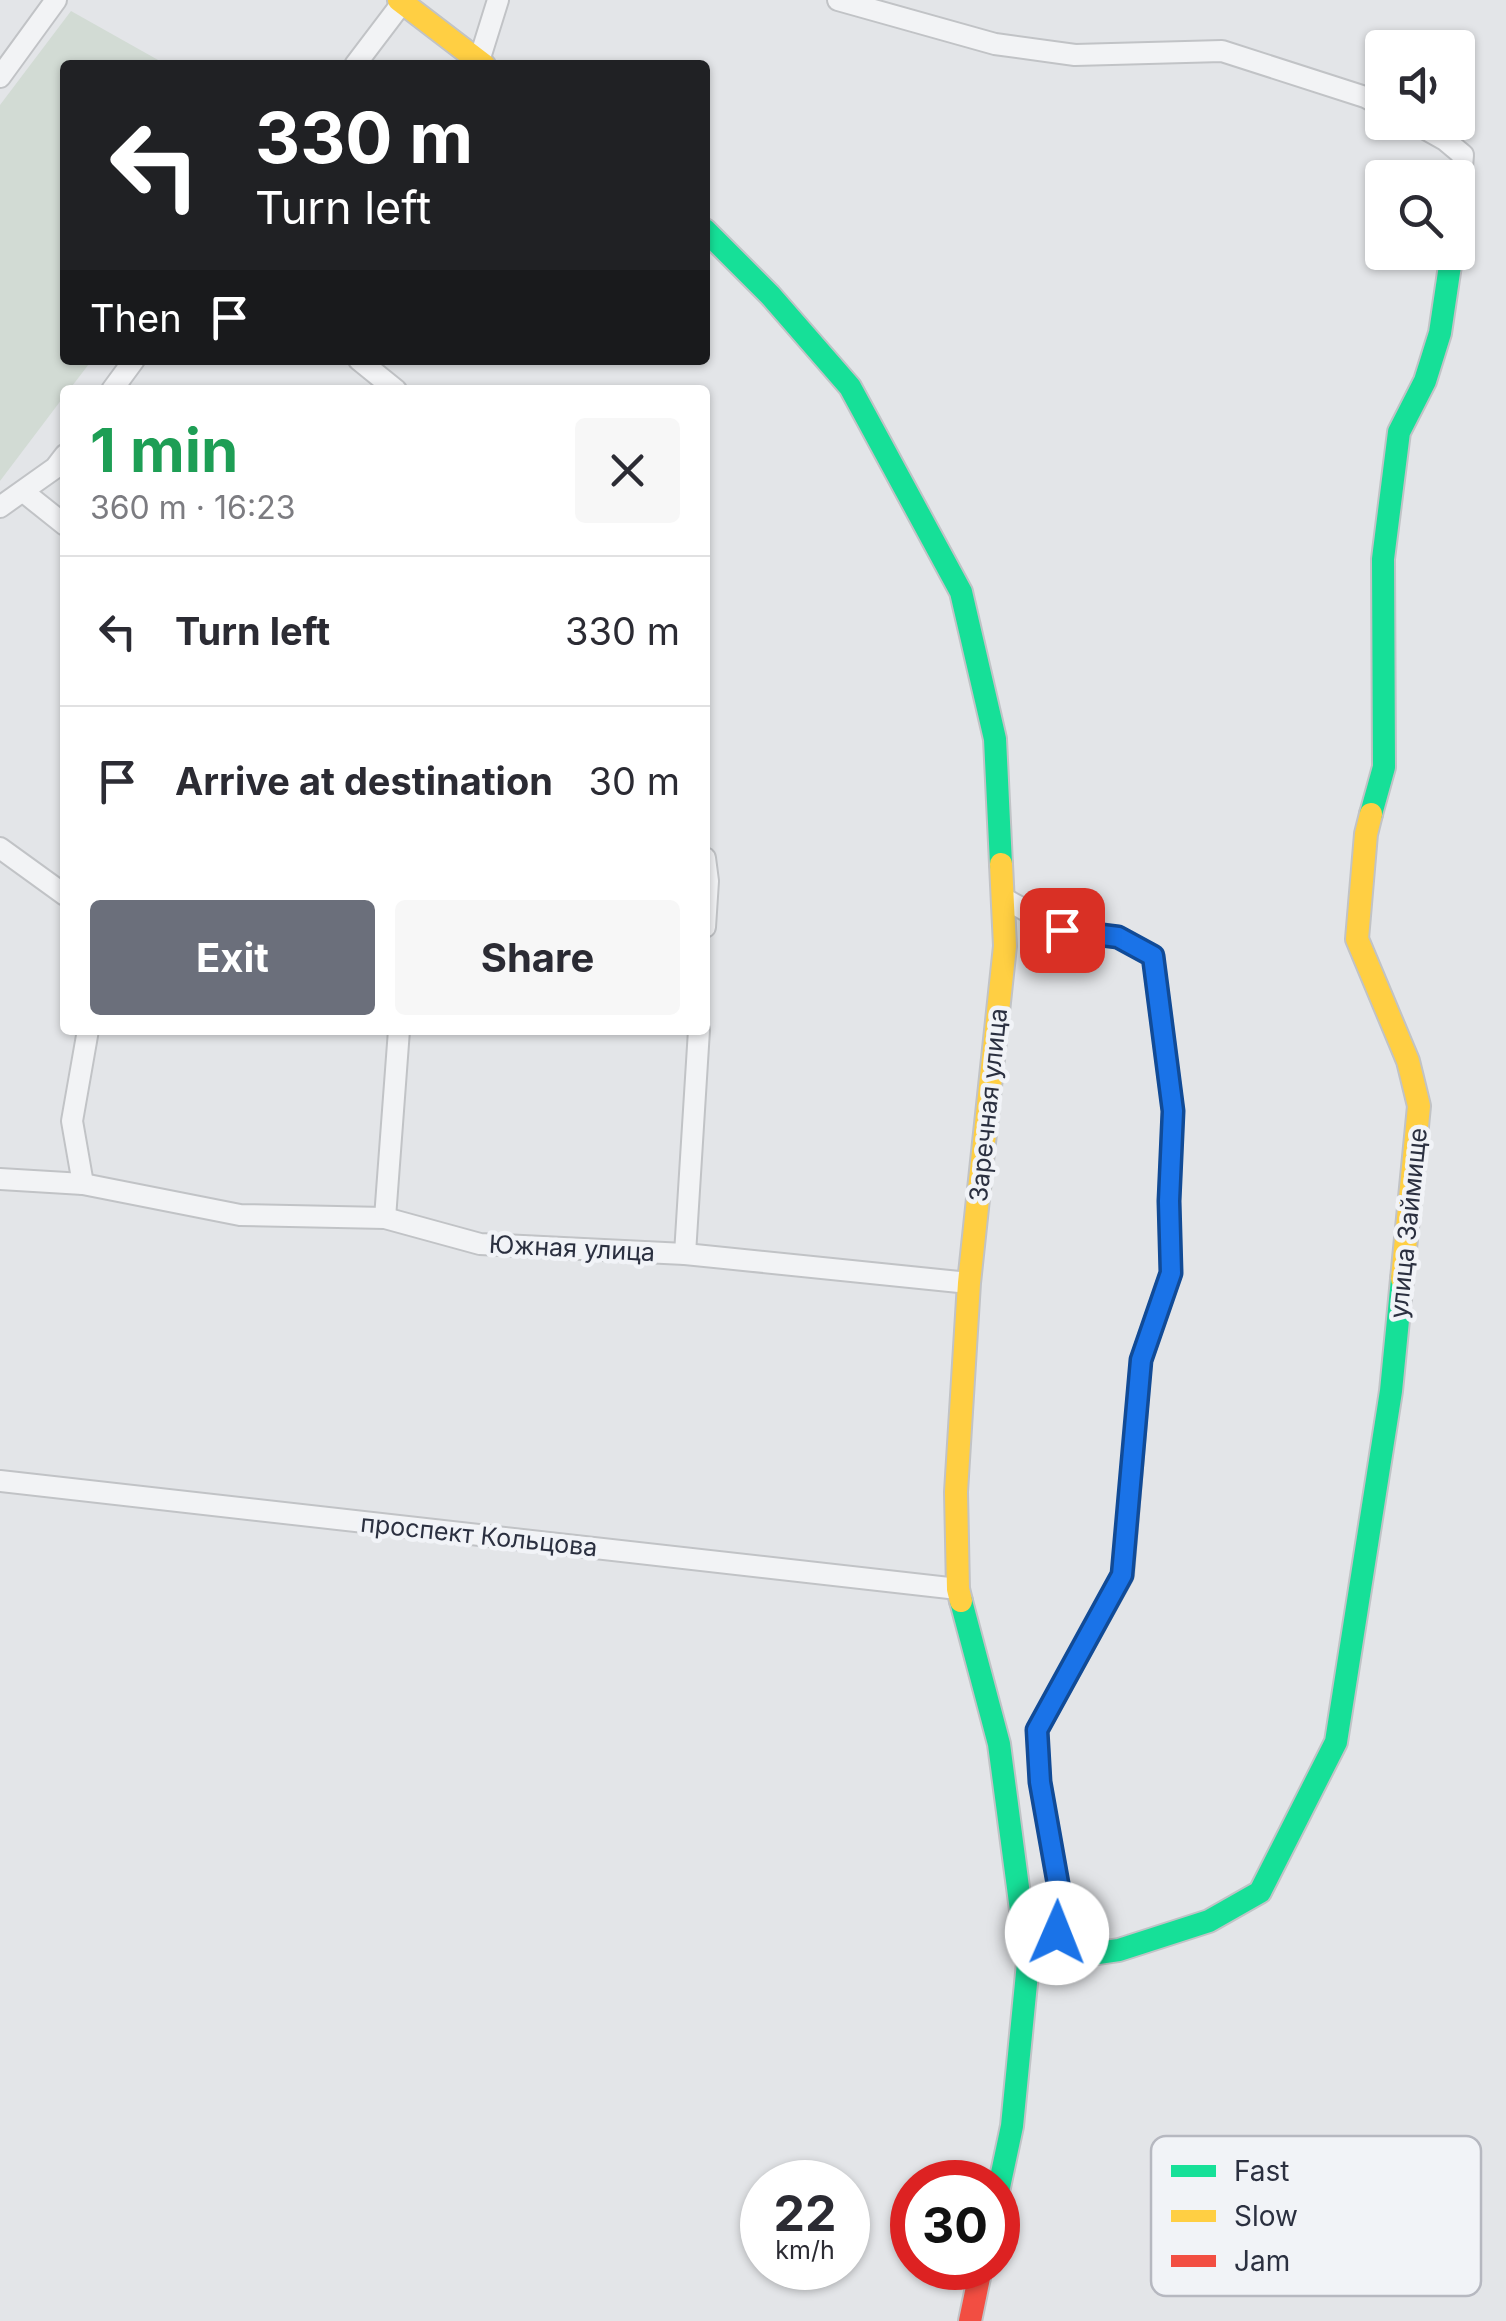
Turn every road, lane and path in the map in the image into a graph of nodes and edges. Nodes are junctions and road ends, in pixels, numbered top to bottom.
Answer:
1 (56, 0) edge
2 (498, 0) edge
3 (838, 0) edge
4 (400, 2) edge
5 (359, 60) edge
6 (477, 60) edge
7 (482, 60) edge
8 (0, 76) edge
9 (1365, 97) edge
10 (1446, 140) edge
11 (1463, 160) edge
12 (710, 235) edge
13 (1449, 270) edge
14 (365, 365) edge
15 (390, 385) edge
16 (60, 462) edge
17 (25, 492) junction
18 (0, 508) edge
19 (60, 522) edge
20 (0, 848) edge
21 (60, 891) edge
22 (1002, 898) junction
23 (87, 1035) edge
24 (400, 1035) edge
25 (699, 1035) edge
26 (0, 1178) edge
27 (83, 1184) junction
28 (385, 1218) junction
29 (685, 1254) junction
30 (969, 1283) junction
31 (0, 1481) edge
32 (958, 1590) junction
33 (1052, 1960) junction
34 (1028, 1963) junction
35 (1005, 2160) edge
36 (976, 2290) edge
37 (970, 2321) edge

1 - 8 street
2 - 7 street
3 - 9 street
4 - 5 street
4 - 6 street
10 - 11 street
12 - 22 street, Заречная улица
13 - 33 street, улица Займище
14 - 15 street
16 - 17 street
17 - 18 street
17 - 19 street
20 - 21 street
22 - 30 street, Заречная улица
22 - 33 street
23 - 27 street
24 - 28 street
25 - 29 street
26 - 27 street, Южная улица
27 - 28 street, Южная улица
28 - 29 street, Южная улица
29 - 30 street, Южная улица
30 - 32 street, Заречная улица
31 - 32 street, проспект Кольцова
32 - 34 street, Заречная улица
33 - 34 street, улица Займище
34 - 35 street, Заречная улица
36 - 37 street

